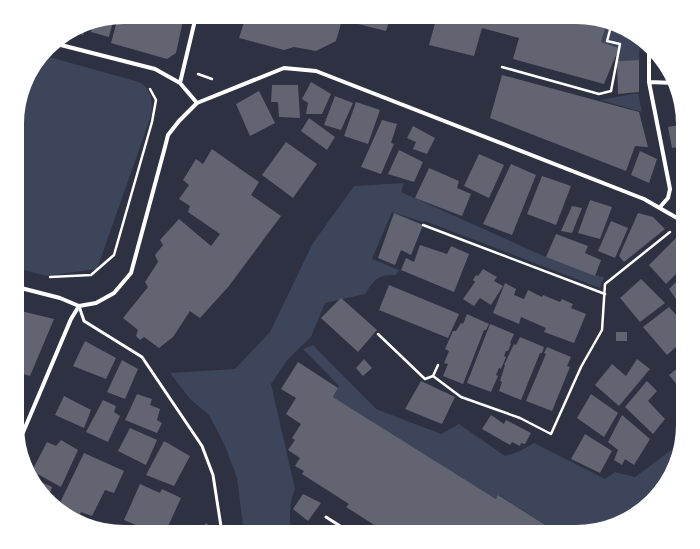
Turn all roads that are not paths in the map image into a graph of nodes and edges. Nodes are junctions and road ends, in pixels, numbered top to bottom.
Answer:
1 (194, 23) edge
2 (62, 44) edge
3 (649, 53) edge
4 (649, 82) junction
5 (180, 83) junction
6 (669, 83) edge
7 (197, 103) junction
8 (660, 207) junction
9 (677, 218) edge
10 (23, 289) edge
11 (79, 306) junction
12 (23, 432) edge
13 (326, 517) dead end
14 (221, 526) edge
15 (340, 526) edge

1 - 5 street
2 - 5 street
3 - 4 street
4 - 6 street
4 - 8 street
5 - 7 street
7 - 8 street
7 - 11 street
8 - 9 street
10 - 11 street
11 - 12 street
11 - 14 lane
13 - 15 lane

